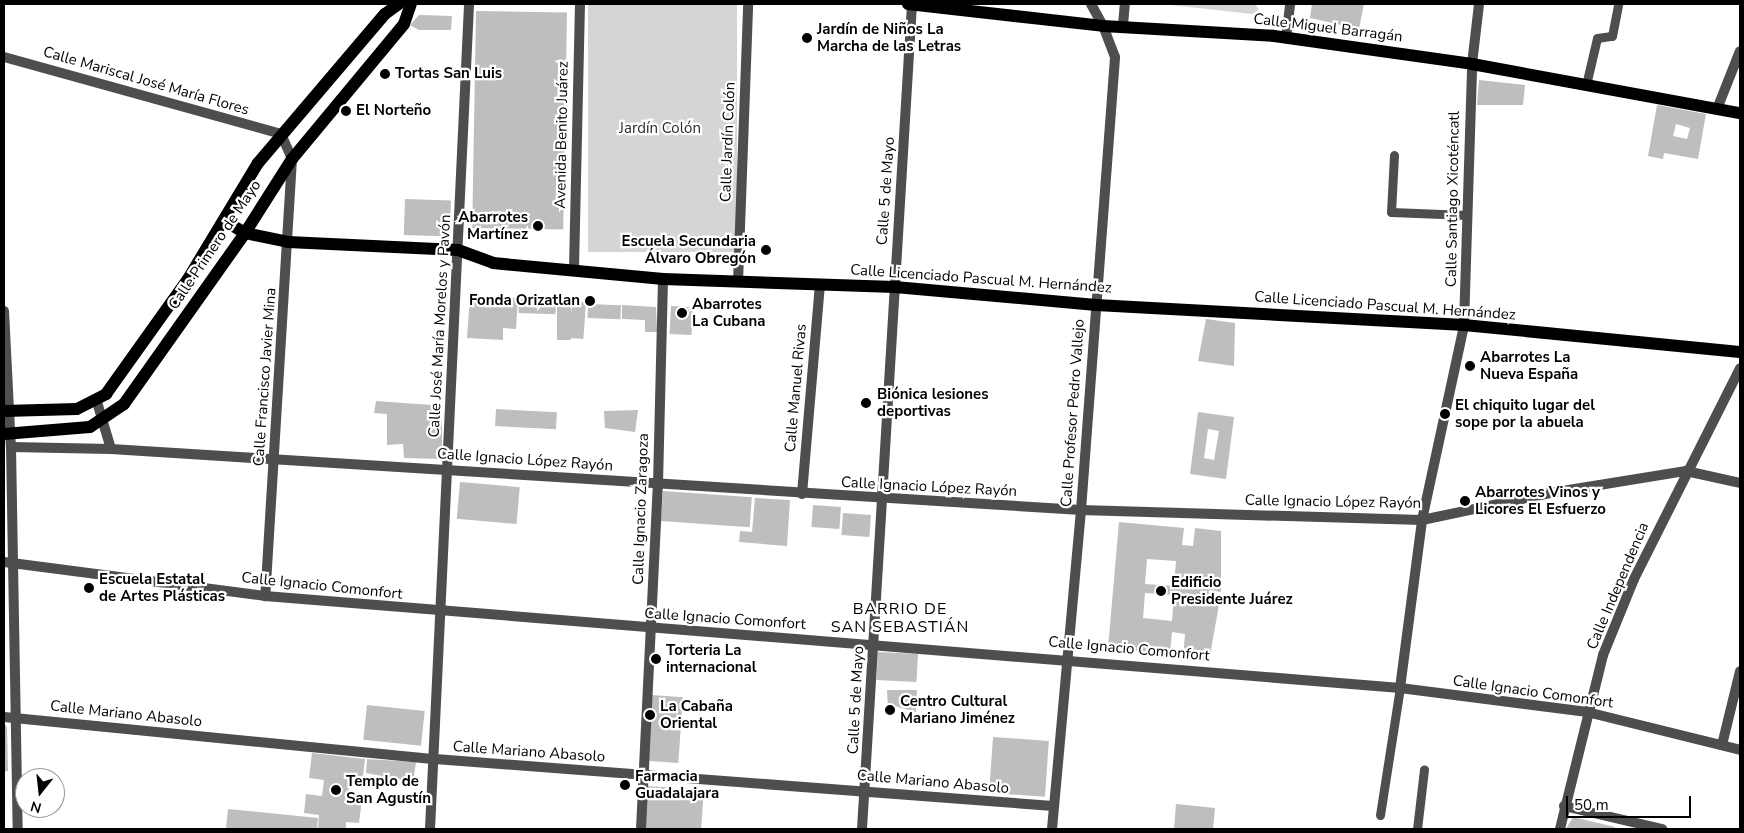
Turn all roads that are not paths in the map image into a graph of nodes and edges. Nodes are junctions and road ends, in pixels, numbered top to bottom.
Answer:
1 (399, 4) edge
2 (411, 4) edge
3 (469, 4) edge
4 (580, 4) edge
5 (748, 4) edge
6 (908, 4) edge
7 (912, 4) edge
8 (1091, 4) edge
9 (1125, 4) edge
10 (1290, 4) edge
11 (1479, 4) edge
12 (1618, 4) edge
13 (1123, 25) junction
14 (1103, 26) junction
15 (1286, 38) junction
16 (1740, 51) edge
17 (4, 57) edge
18 (1472, 64) junction
19 (1586, 85) junction
20 (1717, 109) junction
21 (1740, 113) edge
22 (281, 134) junction
23 (1394, 155) dead end
24 (292, 159) junction
25 (1467, 215) junction
26 (225, 221) junction
27 (246, 233) junction
28 (288, 242) junction
29 (458, 250) junction
30 (206, 251) junction
31 (224, 263) junction
32 (574, 268) junction
33 (188, 279) junction
34 (663, 279) junction
35 (738, 282) junction
36 (820, 285) junction
37 (895, 287) junction
38 (205, 291) junction
39 (171, 302) junction
40 (1096, 305) junction
41 (4, 311) edge
42 (188, 315) junction
43 (1464, 325) junction
44 (154, 328) junction
45 (170, 341) junction
46 (1740, 352) edge
47 (130, 362) junction
48 (1740, 368) edge
49 (146, 375) junction
50 (97, 402) junction
51 (55, 410) junction
52 (7, 411) edge
53 (104, 421) junction
54 (54, 432) junction
55 (7, 434) edge
56 (11, 447) junction
57 (111, 449) junction
58 (274, 463) junction
59 (448, 470) junction
60 (1686, 472) junction
61 (1740, 483) edge
62 (658, 484) junction
63 (802, 494) junction
64 (881, 500) junction
65 (1082, 510) junction
66 (1422, 520) junction
67 (9, 563) edge
68 (265, 596) junction
69 (441, 612) junction
70 (651, 628) junction
71 (874, 644) junction
72 (1068, 659) junction
73 (1740, 671) edge
74 (1400, 688) junction
75 (1587, 712) junction
76 (4, 717) edge
77 (17, 718) junction
78 (1722, 746) junction
79 (1740, 750) edge
80 (435, 759) junction
81 (1424, 770) dead end
82 (644, 776) junction
83 (865, 791) junction
84 (1053, 806) junction
85 (1564, 806) junction
86 (1380, 815) dead end
87 (18, 829) edge
88 (430, 829) edge
89 (641, 829) edge
90 (862, 829) edge
91 (1052, 829) edge
92 (1417, 829) edge
93 (1560, 829) edge
94 (1662, 829) edge

1 - 22 main road, Calle Primero de Mayo
2 - 24 main road, Calle Primero de Mayo
3 - 29 street, Calle José María Morelos y Pavón
4 - 32 street, Avenida Benito Juárez
5 - 35 street, Calle Jardín Colón
6 - 7 main road, Calle Miguel Barragán
7 - 14 main road, Calle Miguel Barragán
7 - 37 street, Calle 5 de Mayo
8 - 14 street, Calle Profesor Pedro Vallejo
9 - 13 street
10 - 15 street
11 - 18 street, Calle Santiago Xicoténcatl
12 - 19 lane
13 - 14 main road, Calle Miguel Barragán
13 - 15 main road, Calle Miguel Barragán
14 - 40 street, Calle Profesor Pedro Vallejo
15 - 18 main road, Calle Miguel Barragán
16 - 20 street
17 - 22 street, Calle Mariscal José María Flores
18 - 19 main road, Calle Miguel Barragán
18 - 25 street, Calle Santiago Xicoténcatl
19 - 20 main road, Calle Miguel Barragán
20 - 21 main road, Calle Miguel Barragán
22 - 24 street
22 - 26 main road, Calle Primero de Mayo
23 - 25 lane
24 - 27 main road, Calle Primero de Mayo
24 - 28 street, Calle Francisco Javier Mina
25 - 43 street, Calle Santiago Xicoténcatl
26 - 27 main road, Calle Licenciado Pascual M. Hernández
26 - 30 main road, Calle Primero de Mayo
27 - 28 main road, Calle Licenciado Pascual M. Hernández
27 - 31 main road, Calle Primero de Mayo
28 - 29 main road, Calle Licenciado Pascual M. Hernández
28 - 58 street, Calle Francisco Javier Mina
29 - 32 main road, Calle Licenciado Pascual M. Hernández
29 - 59 street, Calle José María Morelos y Pavón
30 - 31 main road
30 - 33 main road, Calle Primero de Mayo
31 - 38 main road, Calle Primero de Mayo
32 - 34 main road, Calle Licenciado Pascual M. Hernández
33 - 38 main road
33 - 39 main road, Calle Primero de Mayo
34 - 35 main road, Calle Licenciado Pascual M. Hernández
34 - 62 street, Calle Ignacio Zaragoza
35 - 36 main road, Calle Licenciado Pascual M. Hernández
36 - 37 main road, Calle Licenciado Pascual M. Hernández
36 - 63 street, Calle Manuel Rivas
37 - 40 main road, Calle Licenciado Pascual M. Hernández
37 - 64 street, Calle 5 de Mayo
38 - 42 main road, Calle Primero de Mayo
39 - 42 main road
39 - 44 main road, Calle Primero de Mayo
40 - 43 main road, Calle Licenciado Pascual M. Hernández
40 - 65 street, Calle Profesor Pedro Vallejo
41 - 52 street
42 - 45 main road, Calle Primero de Mayo
43 - 46 main road, Calle Licenciado Pascual M. Hernández
43 - 66 street, Calle Santiago Xicoténcatl
44 - 45 main road
44 - 47 main road, Calle Primero de Mayo
45 - 49 main road, Calle Primero de Mayo
47 - 49 main road
47 - 50 main road, Calle Primero de Mayo
48 - 60 street, Calle Independencia
49 - 53 main road, Calle Primero de Mayo
50 - 51 main road
50 - 53 street
51 - 52 main road
51 - 54 main road
52 - 55 street
53 - 54 main road
53 - 57 street
54 - 55 main road
55 - 56 street
56 - 57 street, Calle Ignacio López Rayón
56 - 67 street
57 - 58 street, Calle Ignacio López Rayón
58 - 59 street, Calle Ignacio López Rayón
58 - 68 street, Calle Francisco Javier Mina
59 - 62 street, Calle Ignacio López Rayón
59 - 69 street, Calle José María Morelos y Pavón
60 - 61 street, Calle Ignacio López Rayón
60 - 66 street, Calle Ignacio López Rayón
60 - 75 street, Calle Independencia
62 - 63 street, Calle Ignacio López Rayón
62 - 70 street, Calle Ignacio Zaragoza
63 - 64 street, Calle Ignacio López Rayón
64 - 65 street, Calle Ignacio López Rayón
64 - 71 street, Calle 5 de Mayo
65 - 66 street, Calle Ignacio López Rayón
65 - 72 street, Calle Profesor Pedro Vallejo
66 - 74 street, Calle Santiago Xicoténcatl
67 - 68 street, Calle Ignacio Comonfort
67 - 77 street
68 - 69 street, Calle Ignacio Comonfort
69 - 70 street, Calle Ignacio Comonfort
69 - 80 street, Calle José María Morelos y Pavón
70 - 71 street, Calle Ignacio Comonfort
70 - 82 street, Calle Ignacio Zaragoza
71 - 72 street, Calle Ignacio Comonfort
71 - 83 street, Calle 5 de Mayo
72 - 74 street, Calle Ignacio Comonfort
72 - 84 street, Calle Profesor Pedro Vallejo
73 - 78 street
74 - 75 street, Calle Ignacio Comonfort
74 - 86 lane
75 - 78 street, Calle Ignacio Comonfort
75 - 85 street, Calle Independencia
76 - 77 street, Calle Mariano Abasolo
77 - 80 street, Calle Mariano Abasolo
77 - 87 street
78 - 79 street, Calle Ignacio Comonfort
80 - 82 street, Calle Mariano Abasolo
80 - 88 street, Calle José María Morelos y Pavón
81 - 92 lane
82 - 83 street, Calle Mariano Abasolo
82 - 89 street, Calle Ignacio Zaragoza
83 - 84 street, Calle Mariano Abasolo
83 - 90 street, Calle 5 de Mayo
84 - 91 street, Calle Profesor Pedro Vallejo
85 - 93 street, Calle Independencia
85 - 94 street

